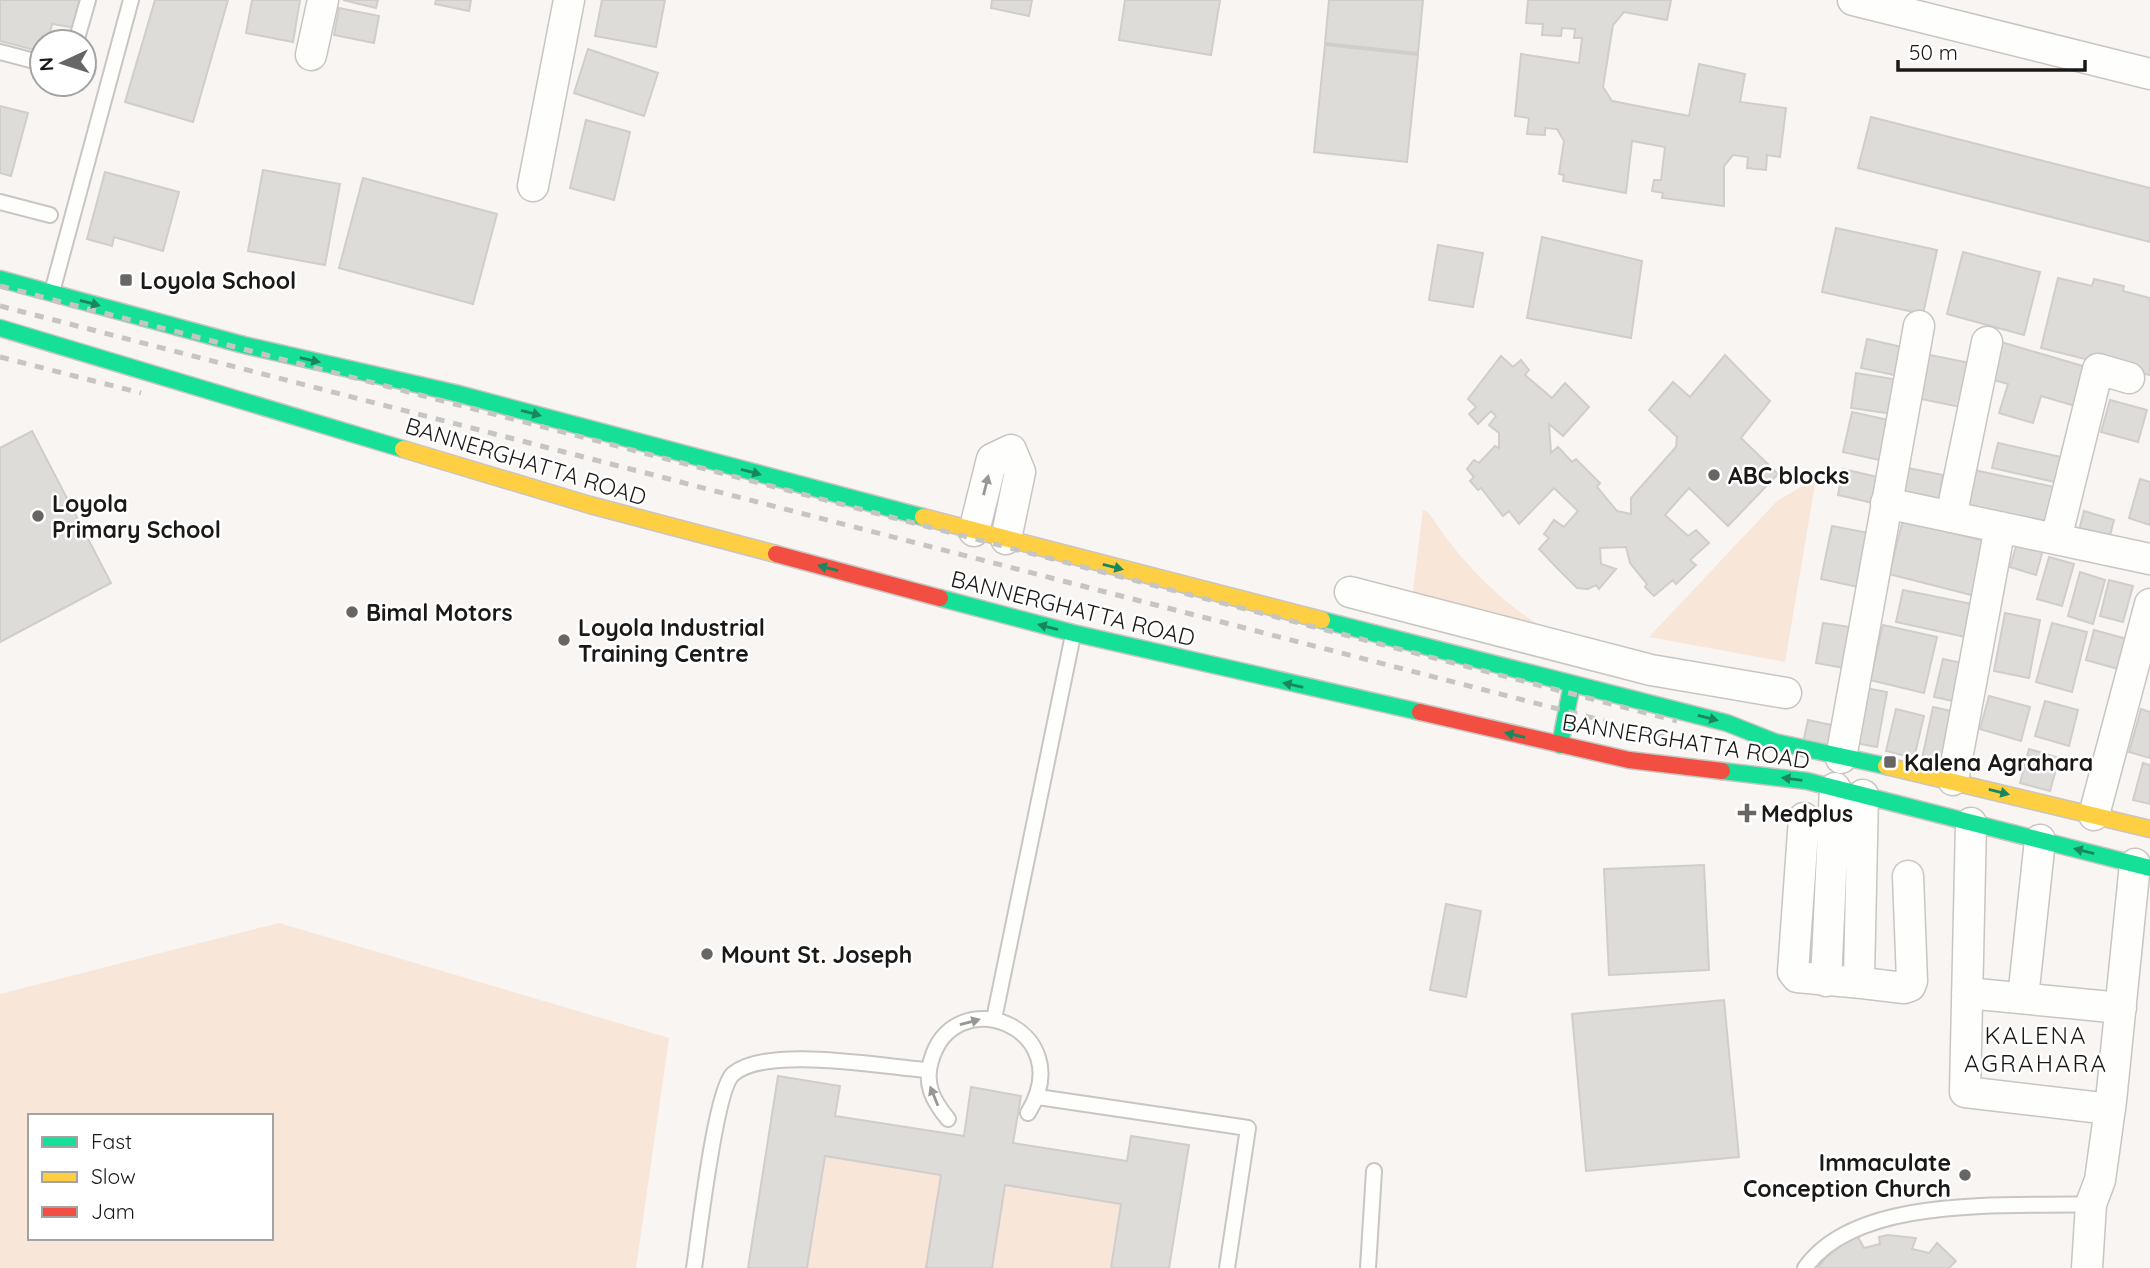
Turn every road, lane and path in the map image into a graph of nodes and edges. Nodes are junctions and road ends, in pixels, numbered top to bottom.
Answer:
1 (88, 0) edge
2 (131, 0) edge
3 (323, 0) edge
4 (569, 0) edge
5 (1853, 0) edge
6 (80, 28) edge
7 (0, 52) edge
8 (310, 55) dead end
9 (28, 59) edge
10 (2150, 74) edge
11 (533, 186) dead end
12 (0, 202) edge
13 (50, 215) dead end
14 (0, 279) edge
15 (51, 293) junction
16 (1919, 326) dead end
17 (0, 328) edge
18 (1987, 342) dead end
19 (2129, 378) dead end
20 (1886, 503) junction
21 (1951, 517) junction
22 (2000, 527) junction
23 (974, 531) junction
24 (1006, 539) junction
25 (2056, 539) junction
26 (2150, 559) edge
27 (1350, 592) dead end
28 (2150, 604) edge
29 (1073, 634) junction
30 (1572, 684) junction
31 (1786, 693) dead end
32 (1560, 745) junction
33 (1841, 758) junction
34 (1953, 780) junction
35 (1849, 792) junction
36 (2094, 815) junction
37 (1804, 818) dead end
38 (1971, 822) junction
39 (2150, 829) edge
40 (2040, 840) junction
41 (2142, 866) edge
42 (1908, 876) dead end
43 (1826, 981) junction
44 (1862, 983) junction
45 (1967, 993) junction
46 (2023, 998) junction
47 (2121, 1008) junction
48 (994, 1019) junction
49 (928, 1070) junction
50 (1038, 1097) junction
51 (2110, 1109) junction
52 (1028, 1113) dead end
53 (948, 1119) dead end
54 (1374, 1171) dead end
55 (2091, 1204) junction
56 (694, 1268) edge
57 (1227, 1268) edge
58 (1368, 1268) edge
59 (1805, 1268) edge
60 (2087, 1268) edge

1 - 6 lane
2 - 15 lane
3 - 8 street
4 - 11 street
5 - 10 street
7 - 9 lane
12 - 13 lane
14 - 15 main road, BANNERGHATTA ROAD
15 -> 23 main road, BANNERGHATTA ROAD
16 - 20 street
29 -> 17 main road, BANNERGHATTA ROAD
18 - 21 street
19 - 25 street
20 - 21 street
20 - 33 street
21 - 22 street
22 - 25 street
22 - 34 street
23 - 24 main road, BANNERGHATTA ROAD
23 -> 24 street
24 -> 30 main road, BANNERGHATTA ROAD
25 - 26 street
27 - 31 street
28 - 36 street
32 -> 29 main road, BANNERGHATTA ROAD
29 - 48 lane
30 - 32 main road
30 -> 33 main road, BANNERGHATTA ROAD
35 -> 32 main road, BANNERGHATTA ROAD
33 - 34 main road, BANNERGHATTA ROAD
34 -> 36 main road, BANNERGHATTA ROAD
35 - 38 main road, BANNERGHATTA ROAD
35 - 43 street
35 - 44 street
36 - 39 main road, BANNERGHATTA ROAD
37 - 43 street
38 - 40 main road, BANNERGHATTA ROAD
38 - 45 street
41 -> 40 main road, BANNERGHATTA ROAD
40 - 46 street
41 - 47 street
42 - 44 street
43 - 44 street
45 - 46 street
45 - 51 street
46 - 47 street
47 - 51 street
49 -> 48 lane
48 - 50 lane
53 -> 49 lane
49 - 56 lane
50 - 52 lane
50 - 57 lane
51 - 55 street
54 - 58 lane
55 - 59 lane
55 - 60 street

